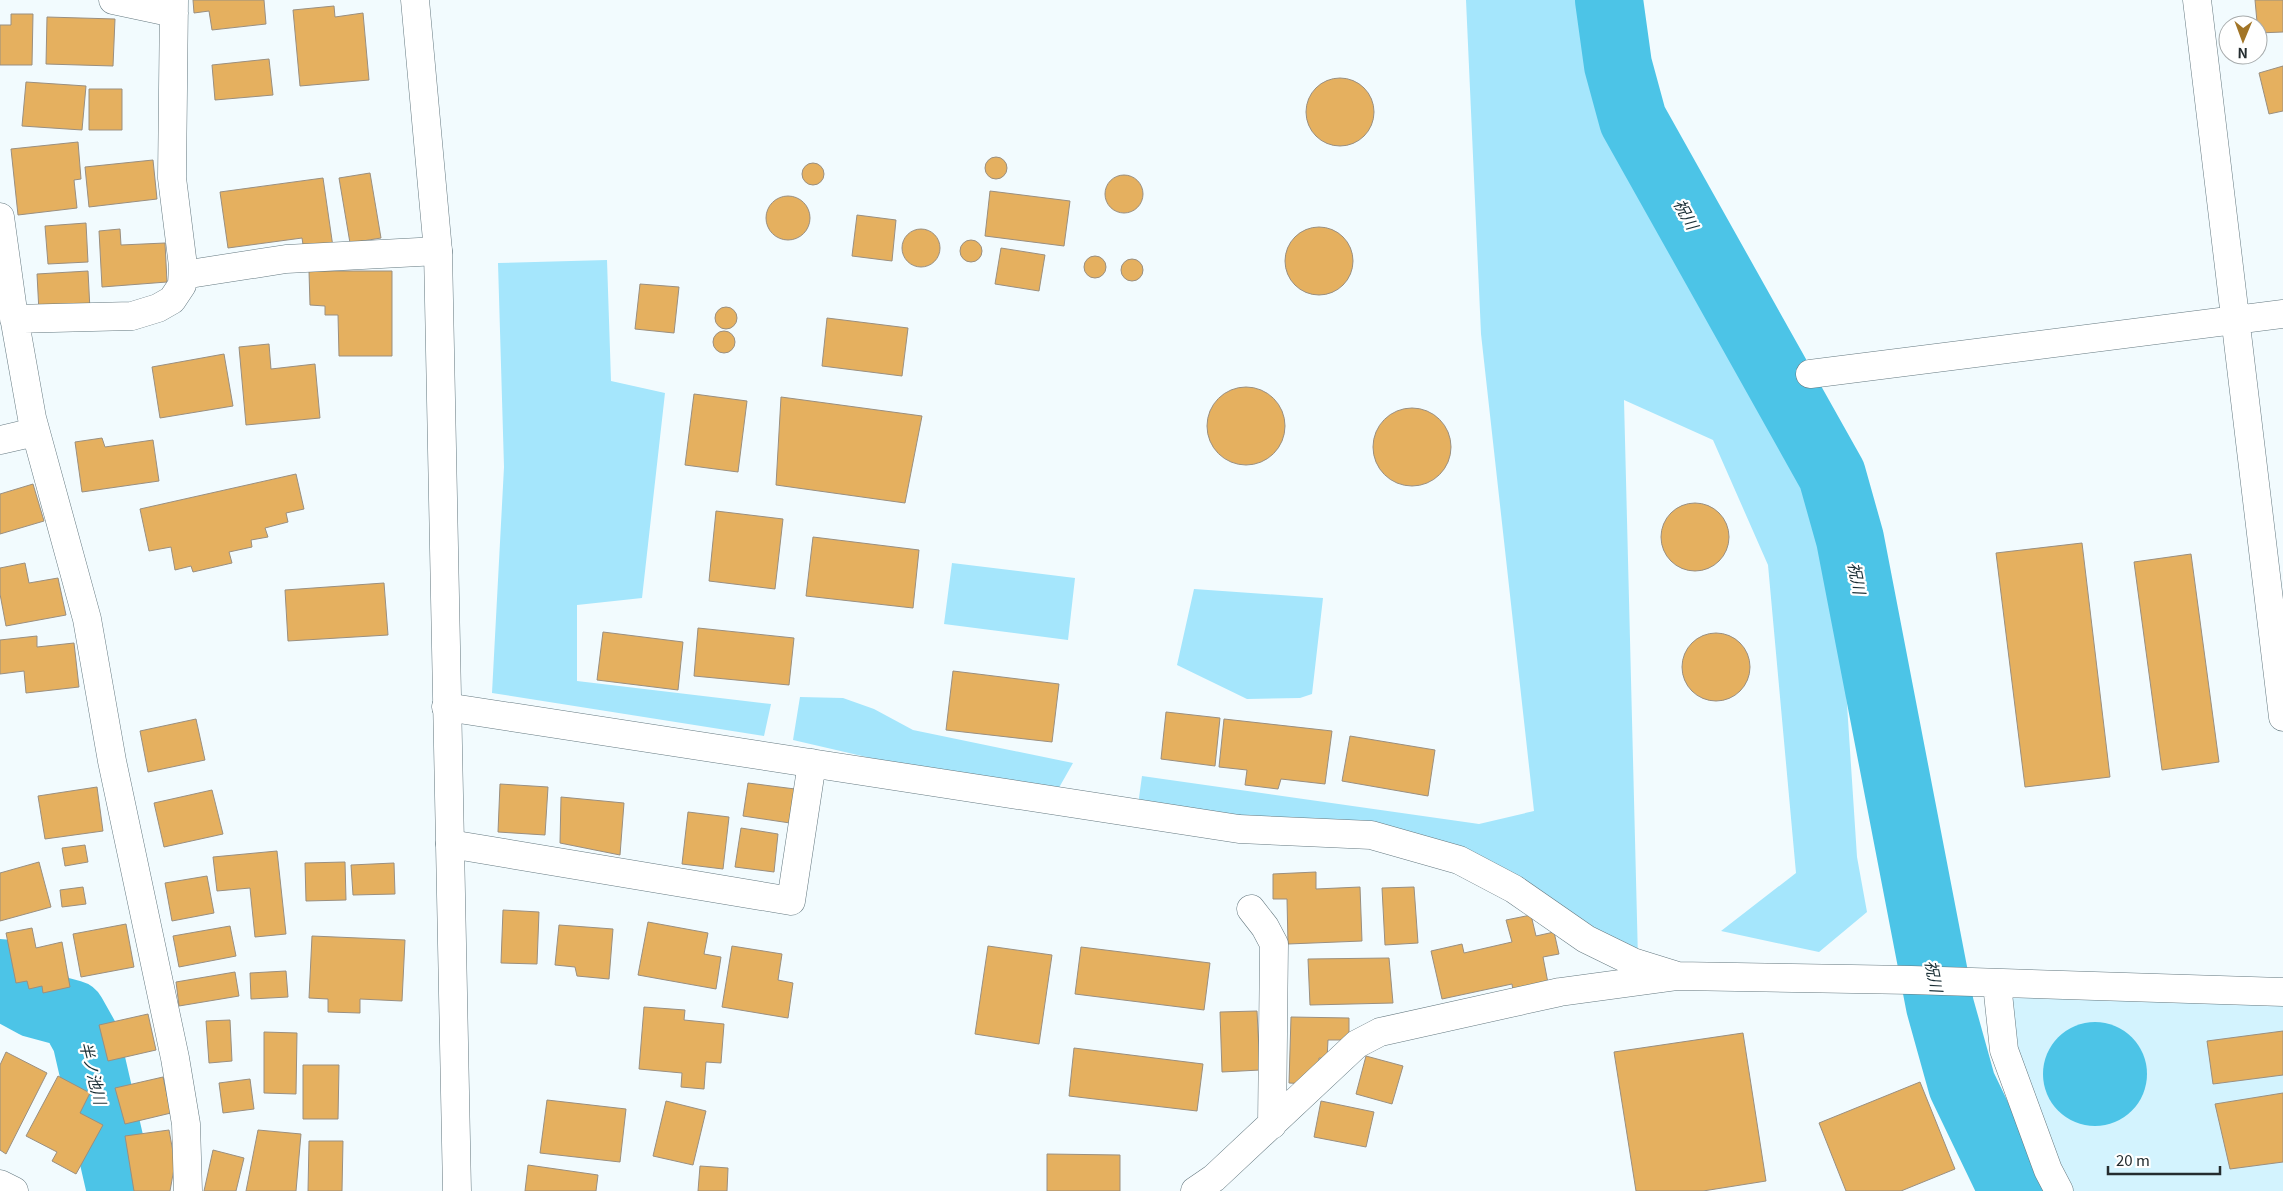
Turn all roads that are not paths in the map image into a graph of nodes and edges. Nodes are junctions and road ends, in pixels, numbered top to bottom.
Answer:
1 (113, 0) edge
2 (415, 0) edge
3 (2197, 0) edge
4 (174, 7) edge
5 (0, 217) edge
6 (438, 251) junction
7 (183, 275) junction
8 (2283, 314) edge
9 (14, 319) junction
10 (2236, 321) junction
11 (1810, 374) dead end
12 (36, 432) junction
13 (0, 440) edge
14 (446, 707) junction
15 (2283, 717) edge
16 (812, 763) junction
17 (450, 844) junction
18 (1251, 909) dead end
19 (1678, 976) junction
20 (1997, 984) junction
21 (2283, 992) edge
22 (1272, 1125) junction
23 (0, 1184) edge
24 (14, 1191) edge
25 (188, 1191) edge
26 (457, 1191) edge
27 (1195, 1191) edge
28 (2059, 1191) edge

1 - 4 street
2 - 6 street
3 - 10 street
4 - 7 street
5 - 9 street
6 - 7 street
6 - 14 street
7 - 9 street
8 - 10 street
9 - 12 street
10 - 11 street
10 - 15 street
12 - 13 street
12 - 25 street
14 - 16 street
14 - 17 street
16 - 17 street
16 - 19 street
17 - 26 street
18 - 22 street
19 - 20 street
19 - 22 street
20 - 21 street
20 - 28 street
22 - 27 street
23 - 24 street

